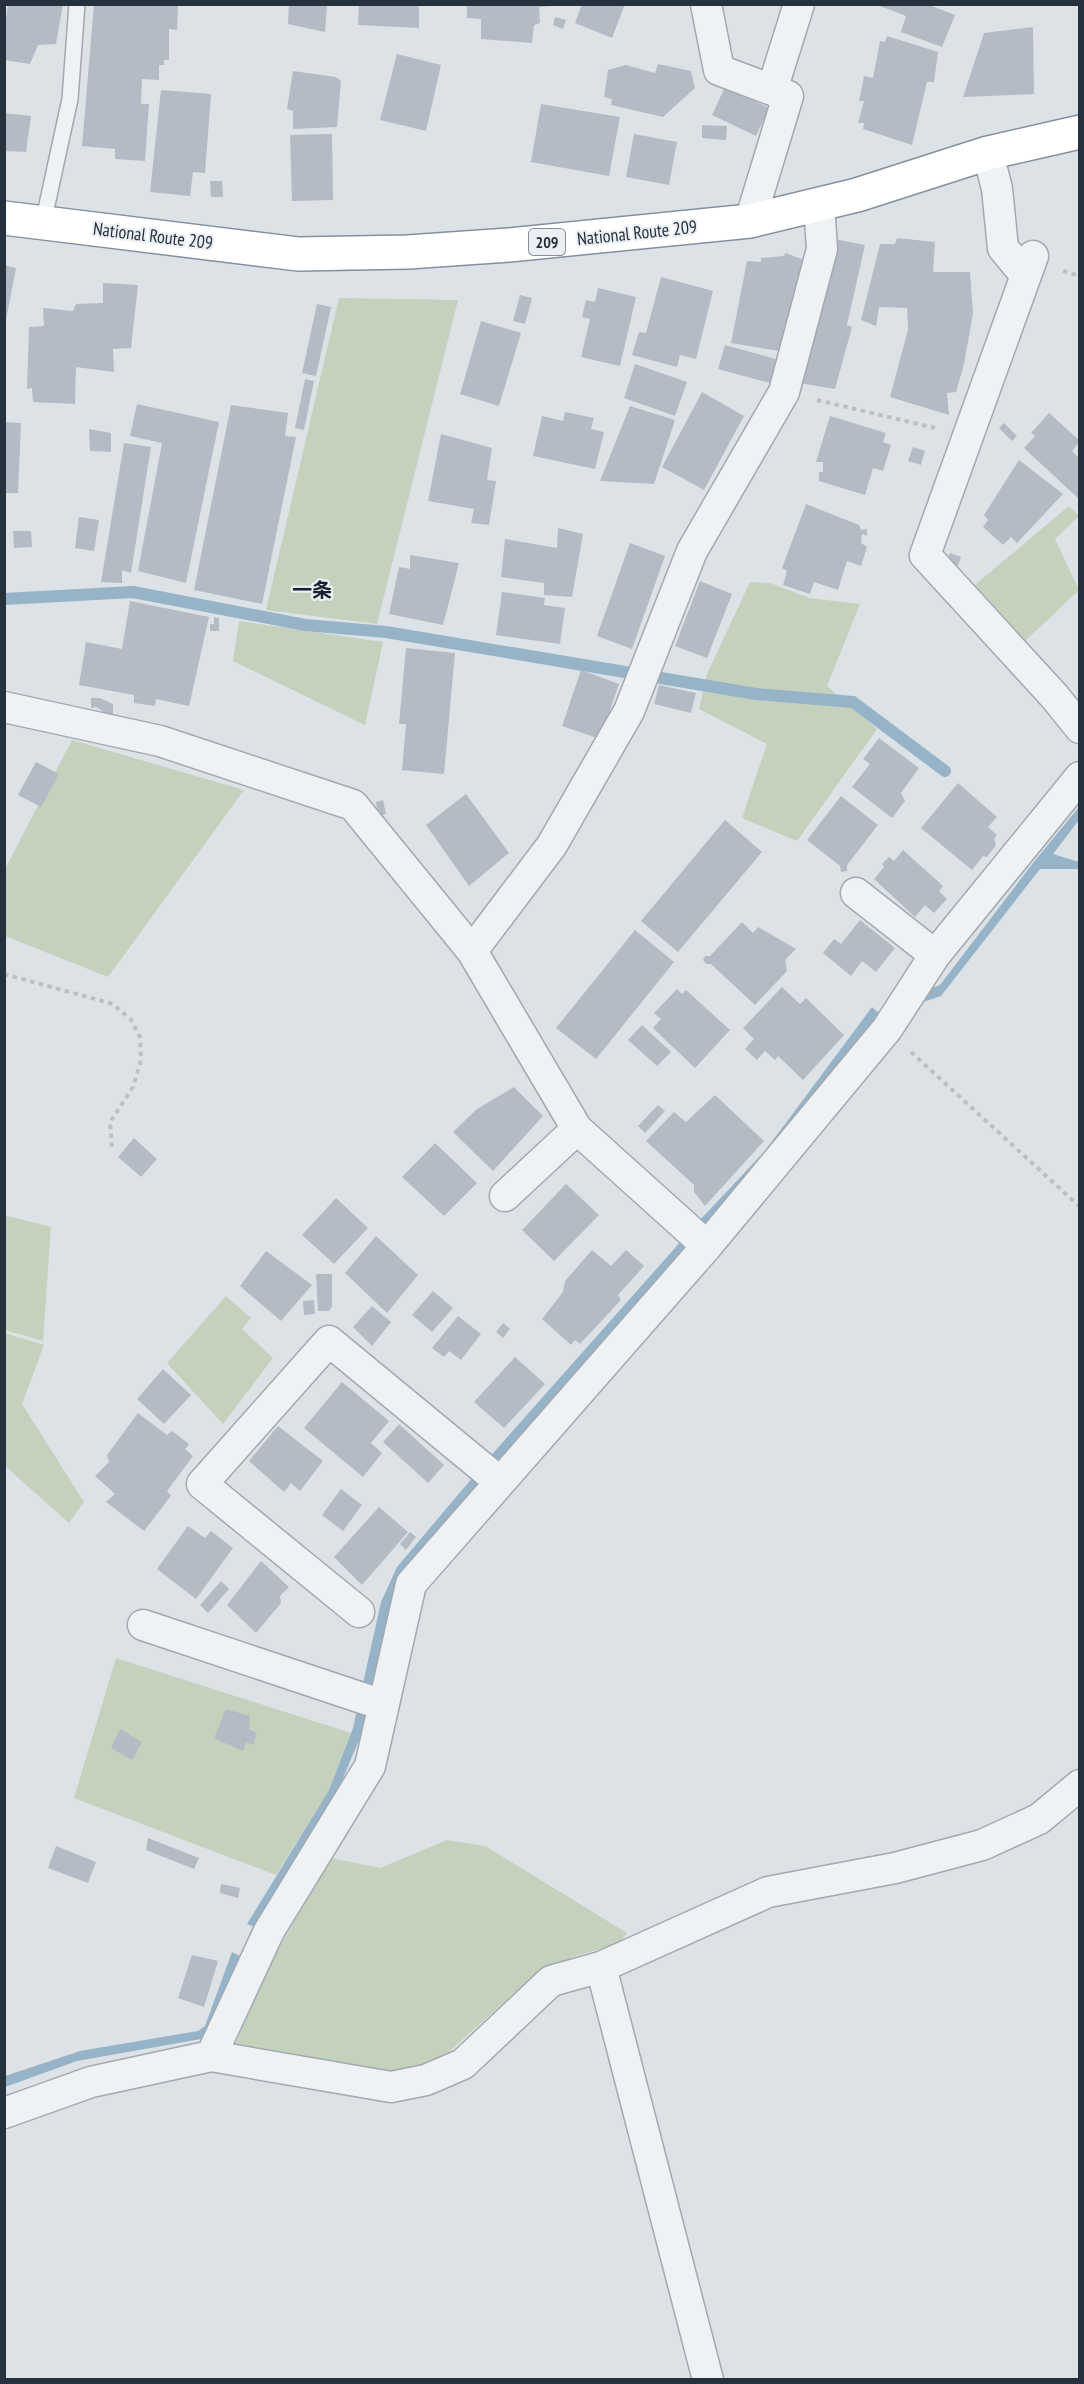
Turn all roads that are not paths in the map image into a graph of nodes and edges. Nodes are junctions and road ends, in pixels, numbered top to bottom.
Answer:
1 (77, 4) edge
2 (705, 4) edge
3 (724, 4) edge
4 (799, 4) edge
5 (712, 36) junction
6 (772, 90) junction
7 (1080, 132) edge
8 (988, 153) junction
9 (819, 204) junction
10 (4, 218) edge
11 (750, 221) junction
12 (43, 223) junction
13 (4, 707) edge
14 (1080, 728) edge
15 (1080, 777) edge
16 (855, 893) dead end
17 (471, 951) junction
18 (935, 955) junction
19 (577, 1129) junction
20 (505, 1196) dead end
21 (707, 1246) junction
22 (500, 1482) junction
23 (359, 1612) dead end
24 (143, 1625) dead end
25 (384, 1705) junction
26 (1080, 1785) edge
27 (601, 1967) junction
28 (212, 2056) junction
29 (4, 2113) edge
30 (708, 2379) edge

1 - 12 lane
2 - 5 street
3 - 5 street
4 - 6 street
5 - 6 street
6 - 11 street
7 - 8 highway, National Route 209 / 209
8 - 9 highway, National Route 209 / 209
8 - 14 street
9 - 11 highway, National Route 209 / 209
9 - 17 street
10 - 12 highway, National Route 209 / 209
11 - 12 highway, National Route 209 / 209
13 - 17 street
15 - 18 street
16 - 18 street
17 - 19 street
18 - 21 street
19 - 20 street
19 - 21 street
21 - 22 street
22 - 23 street
22 - 25 street
24 - 25 street
25 - 28 street
26 - 27 street
27 - 28 street
27 - 30 street
28 - 29 street

